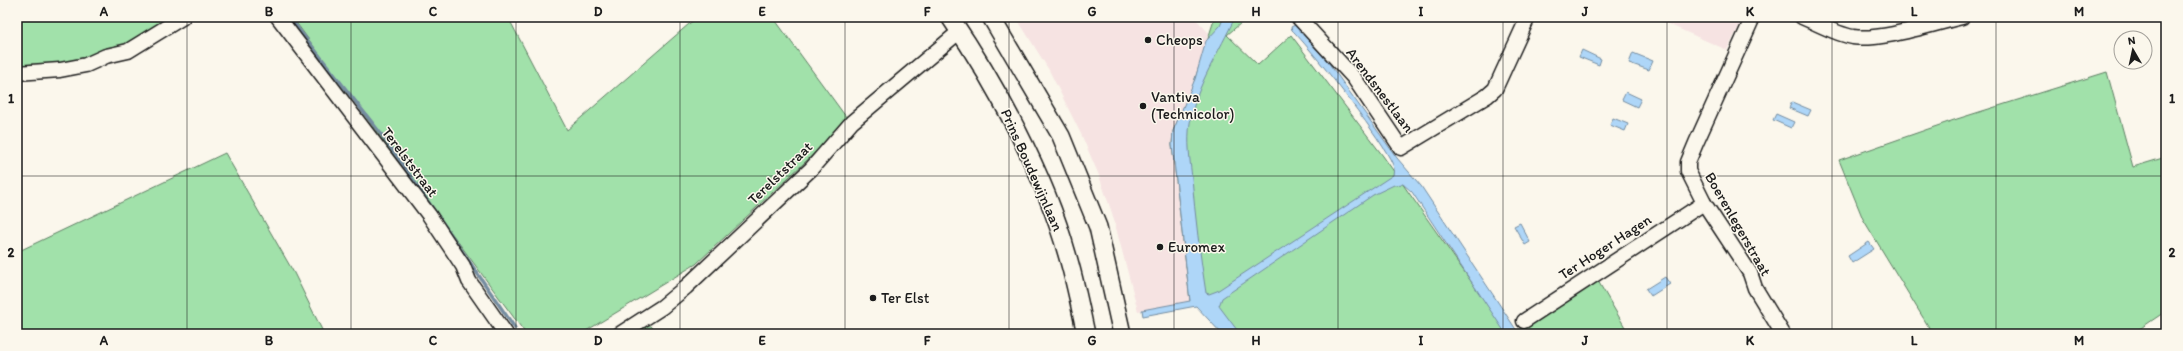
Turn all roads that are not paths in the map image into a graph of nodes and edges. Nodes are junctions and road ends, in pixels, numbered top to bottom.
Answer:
1 (183, 17) edge
2 (278, 17) edge
3 (950, 17) edge
4 (991, 17) edge
5 (1298, 17) edge
6 (1528, 17) edge
7 (1752, 17) edge
8 (1802, 17) edge
9 (1962, 17) edge
10 (960, 31) junction
11 (17, 73) edge
12 (1704, 203) junction
13 (1524, 320) dead end
14 (506, 334) edge
15 (620, 334) edge
16 (1086, 334) edge
17 (1122, 334) edge
18 (1783, 334) edge

1 - 11 street
2 - 14 street, Terelststraat
3 - 10 main road, Prins Boudewijnlaan
4 - 17 main road
5 - 6 street, Arendsnestlaan
7 - 12 street, Boerenlegerstraat
8 - 9 street
10 - 15 street, Terelststraat
10 - 16 main road, Prins Boudewijnlaan
12 - 13 street, Ter Hoger Hagen
12 - 18 street, Boerenlegerstraat

